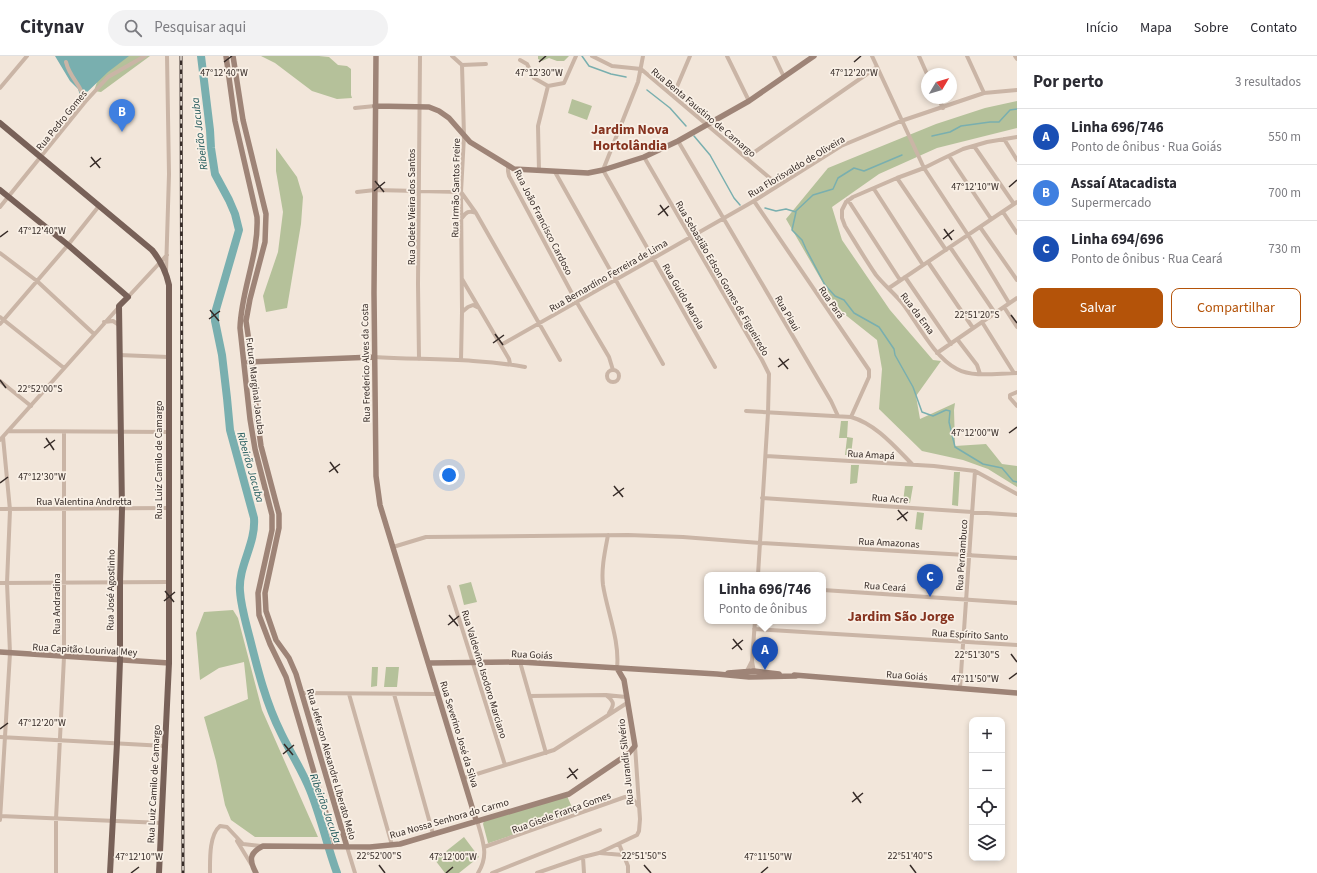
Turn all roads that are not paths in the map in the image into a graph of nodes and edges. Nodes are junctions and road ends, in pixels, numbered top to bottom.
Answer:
1 (27, 56) edge
2 (145, 56) edge
3 (168, 56) edge
4 (226, 56) edge
5 (233, 56) edge
6 (376, 56) edge
7 (420, 56) edge
8 (452, 56) edge
9 (592, 56) edge
10 (643, 56) edge
11 (690, 56) edge
12 (727, 56) edge
13 (774, 56) edge
14 (814, 56) edge
15 (872, 56) edge
16 (919, 56) edge
17 (967, 56) edge
18 (1015, 56) edge
19 (575, 57) edge
20 (520, 60) dead end
21 (1017, 60) edge
22 (66, 62) dead end
23 (486, 64) dead end
24 (462, 65) junction
25 (877, 67) junction
26 (925, 68) edge
27 (641, 69) junction
28 (784, 77) junction
29 (548, 86) junction
30 (0, 88) edge
31 (1017, 90) edge
32 (984, 93) junction
33 (674, 96) junction
34 (749, 101) junction
35 (85, 102) junction
36 (941, 104) edge
37 (376, 106) junction
38 (420, 106) junction
39 (355, 108) dead end
40 (943, 108) junction
41 (901, 121) junction
42 (0, 123) edge
43 (706, 124) junction
44 (464, 136) junction
45 (1017, 138) edge
46 (1004, 139) junction
47 (678, 141) junction
48 (974, 146) junction
49 (948, 156) junction
50 (41, 157) junction
51 (644, 157) junction
52 (746, 158) junction
53 (1017, 160) edge
54 (508, 166) junction
55 (924, 168) junction
56 (603, 170) junction
57 (539, 171) junction
58 (555, 172) junction
59 (897, 178) junction
60 (778, 185) junction
61 (874, 189) junction
62 (0, 190) edge
63 (375, 190) junction
64 (357, 192) dead end
65 (419, 192) junction
66 (461, 192) junction
67 (8, 197) junction
68 (848, 200) junction
69 (754, 201) junction
70 (1015, 203) edge
71 (99, 206) junction
72 (0, 207) edge
73 (1003, 212) junction
74 (476, 213) junction
75 (461, 218) junction
76 (722, 218) junction
77 (991, 219) junction
78 (980, 227) junction
79 (1017, 233) edge
80 (968, 235) junction
81 (690, 237) junction
82 (68, 245) junction
83 (950, 247) junction
84 (946, 250) junction
85 (0, 253) edge
86 (166, 255) junction
87 (653, 258) junction
88 (161, 262) junction
89 (928, 262) junction
90 (923, 265) junction
91 (166, 272) junction
92 (905, 277) junction
93 (462, 278) junction
94 (615, 280) junction
95 (900, 280) junction
96 (1017, 280) edge
97 (36, 281) junction
98 (889, 288) junction
99 (128, 297) junction
100 (1017, 298) edge
101 (576, 301) junction
102 (1010, 303) junction
103 (119, 306) junction
104 (1004, 307) junction
105 (480, 308) junction
106 (462, 312) junction
107 (995, 313) junction
108 (2, 318) edge
109 (104, 322) junction
110 (982, 322) junction
111 (539, 323) junction
112 (0, 324) edge
113 (119, 325) junction
114 (1017, 327) edge
115 (973, 328) junction
116 (94, 334) junction
117 (957, 339) junction
118 (950, 344) junction
119 (501, 345) junction
120 (938, 352) junction
121 (119, 355) junction
122 (168, 357) junction
123 (374, 357) junction
124 (419, 359) junction
125 (461, 360) junction
126 (560, 360) dead end
127 (252, 362) junction
128 (243, 363) junction
129 (510, 364) junction
130 (663, 364) dead end
131 (525, 367) dead end
132 (715, 367) dead end
133 (64, 368) junction
134 (613, 370) dead end
135 (1016, 373) edge
136 (980, 374) junction
137 (0, 381) edge
138 (1017, 392) edge
139 (31, 406) junction
140 (1017, 406) edge
141 (746, 411) dead end
142 (768, 413) junction
143 (838, 416) junction
144 (852, 417) junction
145 (8, 430) junction
146 (64, 432) junction
147 (121, 432) junction
148 (168, 432) junction
149 (1, 438) edge
150 (766, 456) junction
151 (913, 465) junction
152 (975, 471) junction
153 (1017, 494) edge
154 (762, 498) junction
155 (169, 508) junction
156 (0, 509) edge
157 (122, 509) junction
158 (10, 510) junction
159 (64, 510) junction
160 (972, 512) junction
161 (1017, 514) edge
162 (608, 535) junction
163 (760, 543) junction
164 (393, 547) junction
165 (968, 555) junction
166 (1017, 558) edge
167 (758, 572) edge
168 (64, 581) junction
169 (120, 582) junction
170 (168, 582) junction
171 (0, 583) edge
172 (7, 583) junction
173 (449, 587) dead end
174 (826, 590) edge
175 (966, 600) junction
176 (1017, 603) edge
177 (755, 624) edge
178 (754, 630) junction
179 (963, 642) junction
180 (1017, 645) edge
181 (0, 652) edge
182 (10, 653) junction
183 (64, 657) junction
184 (120, 660) junction
185 (752, 661) junction
186 (474, 662) junction
187 (520, 662) junction
188 (169, 663) junction
189 (429, 663) junction
190 (617, 668) junction
191 (635, 669) junction
192 (754, 671) junction
193 (749, 675) junction
194 (796, 676) junction
195 (624, 680) junction
196 (300, 686) junction
197 (960, 688) junction
198 (290, 689) junction
199 (1017, 692) edge
200 (302, 693) junction
201 (349, 694) junction
202 (394, 694) junction
203 (438, 694) junction
204 (606, 695) junction
205 (530, 696) junction
206 (304, 700) junction
207 (627, 700) junction
208 (294, 702) junction
209 (609, 714) junction
210 (2, 737) edge
211 (60, 740) junction
212 (117, 743) junction
213 (165, 746) junction
214 (634, 746) junction
215 (546, 753) junction
216 (505, 765) junction
217 (464, 778) junction
218 (639, 807) junction
219 (474, 811) junction
220 (0, 816) edge
221 (56, 819) junction
222 (0, 820) edge
223 (476, 820) junction
224 (113, 822) junction
225 (162, 823) junction
226 (467, 823) junction
227 (600, 830) dead end
228 (233, 833) junction
229 (433, 834) junction
230 (619, 844) junction
231 (392, 845) junction
232 (263, 846) junction
233 (334, 847) junction
234 (347, 847) junction
235 (484, 847) junction
236 (599, 853) junction
237 (623, 855) junction
238 (583, 857) junction
239 (252, 866) junction
240 (540, 872) edge
241 (56, 873) edge
242 (110, 873) edge
243 (160, 873) edge
244 (210, 873) edge
245 (256, 873) edge
246 (355, 873) edge
247 (478, 873) edge
248 (492, 873) edge
249 (584, 873) edge
250 (628, 873) edge

1 - 30 street
2 - 35 street, Rua Pedro Gomes
3 - 86 street
4 - 128 street, Futura Marginal Jacuba
5 - 127 street, Futura Marginal Jacuba
6 - 37 street, Rua Frederico Alves da Costa
7 - 38 street, Rua Odete Vieira dos Santos
8 - 24 street
9 - 27 street, Rua Benta Faustino de Camargo
10 - 27 street
11 - 33 street
12 - 34 street
13 - 28 street
14 - 28 street
15 - 25 street
16 - 26 street
17 - 32 street
18 - 21 street
19 - 29 street
20 - 29 street
22 - 35 street
23 - 24 street
24 - 44 street, Rua Irmão Santos Freire
25 - 41 street
25 - 52 street
27 - 33 street, Rua Benta Faustino de Camargo
27 - 56 street
28 - 34 street
29 - 57 street
31 - 32 street, Rua Florisvaldo de Oliveira
32 - 40 street, Rua Florisvaldo de Oliveira
33 - 43 street, Rua Benta Faustino de Camargo
34 - 43 street
35 - 50 street, Rua Pedro Gomes
36 - 40 street
37 - 38 street
37 - 39 street
37 - 63 street, Rua Frederico Alves da Costa
38 - 44 street
38 - 65 street, Rua Odete Vieira dos Santos
40 - 41 street, Rua Florisvaldo de Oliveira
41 - 55 street
41 - 60 street, Rua Florisvaldo de Oliveira
42 - 50 main road, Rua Luiz Camilo de Camargo
43 - 47 street
43 - 52 street, Rua Benta Faustino de Camargo
44 - 54 street
44 - 66 street, Rua Irmão Santos Freire
45 - 46 street
46 - 48 street
46 - 53 street
47 - 51 street
47 - 76 street, Rua Piaui
48 - 49 street
48 - 70 street
49 - 55 street
49 - 77 street
50 - 67 street, Rua Pedro Gomes
50 - 71 main road, Rua Luiz Camilo de Camargo
51 - 56 street
51 - 81 street, Rua Sebastião Edson Gomes de Figueiredo
52 - 60 street, Rua Benta Faustino de Camargo
54 - 57 street
54 - 101 street, Rua João Francisco Cardoso
55 - 59 street
55 - 80 street
56 - 58 street
56 - 87 street, Rua Guido Marola
57 - 58 street
58 - 94 street
59 - 61 street
59 - 84 street
60 - 69 street, Rua Florisvaldo de Oliveira
61 - 68 street
61 - 90 street
62 - 67 main road
63 - 64 street
63 - 65 street
63 - 123 street, Rua Frederico Alves da Costa
65 - 66 street
65 - 124 street, Rua Odete Vieira dos Santos
66 - 74 street
66 - 75 street, Rua Irmão Santos Freire
67 - 72 street, Rua Pedro Gomes
67 - 82 main road
68 - 95 street
68 - 98 street, Rua da Ema
69 - 76 street, Rua Florisvaldo de Oliveira
69 - 144 street, Rua Pará
70 - 73 street
71 - 82 street
71 - 88 main road, Rua Luiz Camilo de Camargo
73 - 77 street
73 - 79 street
74 - 75 street
74 - 111 street
75 - 93 street, Rua Irmão Santos Freire
76 - 81 street, Rua Bernardino Ferreira de Lima
76 - 143 street, Rua Piaui
77 - 78 street
78 - 80 street
78 - 96 street
80 - 83 street
80 - 102 street
81 - 87 street, Rua Bernardino Ferreira de Lima
81 - 142 street, Rua Sebastião Edson Gomes de Figueiredo
82 - 97 street
82 - 99 main road
83 - 84 street
83 - 107 street
84 - 89 street
85 - 97 street
86 - 88 street
86 - 91 street
87 - 94 street, Rua Bernardino Ferreira de Lima
87 - 132 street, Rua Guido Marola
88 - 91 main road, Rua Luiz Camilo de Camargo
88 - 99 street
89 - 90 street
89 - 115 street
90 - 92 street
91 - 122 main road, Rua Luiz Camilo de Camargo
92 - 95 street
92 - 118 street
93 - 105 street
93 - 106 street, Rua Irmão Santos Freire
94 - 101 street, Rua Bernardino Ferreira de Lima
94 - 130 street
95 - 98 street
97 - 108 street
97 - 116 street
98 - 120 street, Rua da Ema
99 - 103 main road
100 - 102 street
101 - 111 street, Rua Bernardino Ferreira de Lima
101 - 134 street, Rua João Francisco Cardoso
102 - 104 street
103 - 109 street
103 - 113 main road, Rua José Agostinho
104 - 107 street
104 - 114 street
105 - 106 street
105 - 119 street
106 - 125 street, Rua Irmão Santos Freire
107 - 110 street
108 - 112 street
108 - 133 street
109 - 113 street
109 - 116 street
110 - 115 street
110 - 135 street
111 - 119 street, Rua Bernardino Ferreira de Lima
111 - 126 street
113 - 121 main road, Rua José Agostinho
115 - 117 street
116 - 133 street
117 - 118 street
117 - 136 street
118 - 120 street
119 - 129 street
120 - 136 street, Rua da Ema
121 - 122 street
121 - 147 main road, Rua José Agostinho
122 - 148 main road, Rua Luiz Camilo de Camargo
123 - 124 street
123 - 127 street
123 - 164 street, Rua Frederico Alves da Costa
124 - 125 street
125 - 129 street
127 - 128 street
127 - 196 street, Futura Marginal Jacuba
128 - 198 street, Futura Marginal Jacuba
129 - 131 street
133 - 139 street
135 - 136 street, Rua da Ema
137 - 139 street
138 - 140 street
139 - 145 street
141 - 142 street
142 - 143 street
142 - 150 street, Rua Sebastião Edson Gomes de Figueiredo
143 - 144 street
144 - 151 street
145 - 146 street
145 - 149 street
146 - 147 street
146 - 159 street, Rua Andradina
147 - 148 street
147 - 157 main road, Rua José Agostinho
148 - 155 main road, Rua Luiz Camilo de Camargo
149 - 158 street
150 - 151 street, Rua Amapá
150 - 154 street, Rua Sebastião Edson Gomes de Figueiredo
151 - 152 street, Rua Amapá
152 - 153 street
152 - 160 street, Rua Pernambuco
154 - 160 street, Rua Acre
154 - 163 street, Rua Sebastião Edson Gomes de Figueiredo
155 - 157 street, Rua Valentina Andretta
155 - 170 main road, Rua Luiz Camilo de Camargo
156 - 158 street, Rua Valentina Andretta
157 - 159 street, Rua Valentina Andretta
157 - 169 main road, Rua José Agostinho
158 - 159 street, Rua Valentina Andretta
158 - 172 street
159 - 168 street, Rua Andradina
160 - 161 street, Rua Acre
160 - 165 street, Rua Pernambuco
162 - 163 street, Rua Amazonas
162 - 164 street, Rua Amazonas
162 - 190 street
163 - 165 street, Rua Amazonas
163 - 167 street, Rua Sebastião Edson Gomes de Figueiredo
164 - 189 street, Rua Frederico Alves da Costa
165 - 166 street, Rua Amazonas
165 - 175 street, Rua Pernambuco
168 - 169 street
168 - 172 street
168 - 183 street, Rua Andradina
169 - 170 street
169 - 184 main road, Rua José Agostinho
170 - 188 main road, Rua Luiz Camilo de Camargo
171 - 172 street
172 - 182 street
173 - 186 street, Rua Valdevino Isodoro Marciano
174 - 175 street, Rua Ceará
175 - 176 street, Rua Ceará
175 - 179 street, Rua Pernambuco
177 - 178 street
178 - 179 street, Rua Espírito Santo
178 - 185 street
179 - 180 street, Rua Espírito Santo
179 - 197 street, Rua Pernambuco
181 - 182 street, Rua Capitão Lourival Mey
182 - 183 street, Rua Capitão Lourival Mey
182 - 210 street
183 - 184 street, Rua Capitão Lourival Mey
183 - 211 street, Rua Andradina
184 - 188 street, Rua Capitão Lourival Mey
184 - 212 main road, Rua José Agostinho
185 - 192 street
185 - 193 street
186 - 187 street, Rua Goiás
186 - 189 street, Rua Goiás
186 - 216 street, Rua Valdevino Isodoro Marciano
187 - 190 street, Rua Goiás
187 - 205 street
188 - 213 main road, Rua Luiz Camilo de Camargo
189 - 203 street, Rua Severino José da Silva
190 - 191 street, Rua Goiás
190 - 195 street, Rua Jurandir Silvério
191 - 193 street, Rua Goiás
191 - 195 street
192 - 193 street, Rua Goiás
192 - 194 street, Rua Goiás
193 - 194 street, Rua Goiás
194 - 197 street, Rua Goiás
195 - 207 street, Rua Jurandir Silvério
196 - 198 street
196 - 200 street, Rua Jeferson Alexandre Liberato Melo
197 - 199 street, Rua Goiás
198 - 208 street, Rua Jeferson Alexandre Liberato Melo
200 - 201 street
200 - 206 street, Rua Jeferson Alexandre Liberato Melo
201 - 202 street
201 - 231 street
202 - 203 street
202 - 229 street
203 - 217 street, Rua Severino José da Silva
204 - 205 street
204 - 207 street
204 - 209 street
205 - 215 street
206 - 208 street
206 - 234 street, Rua Jeferson Alexandre Liberato Melo
207 - 209 street
207 - 214 street, Rua Jurandir Silvério
208 - 233 street, Rua Jeferson Alexandre Liberato Melo
209 - 215 street
210 - 211 street
210 - 220 street
211 - 212 street
211 - 221 street, Rua Andradina
212 - 213 street
212 - 224 main road, Rua José Agostinho
213 - 225 main road, Rua Luiz Camilo de Camargo
214 - 218 street, Rua Jurandir Silvério
214 - 223 street, Rua Nossa Senhora do Carmo
215 - 216 street
216 - 217 street
217 - 219 street, Rua Severino José da Silva
218 - 230 street, Rua Jurandir Silvério
218 - 235 street, Rua Gisele França Gomes
219 - 223 street, Rua Severino José da Silva
219 - 226 street
220 - 221 street
220 - 222 street
221 - 224 street
221 - 241 street, Rua Andradina
223 - 226 street, Rua Nossa Senhora do Carmo
223 - 235 street, Rua Severino José da Silva
224 - 225 street
224 - 242 main road, Rua José Agostinho
225 - 243 main road, Rua Luiz Camilo de Camargo
226 - 229 street, Rua Nossa Senhora do Carmo
227 - 248 street
228 - 232 street
228 - 239 street
228 - 244 street
229 - 231 street, Rua Nossa Senhora do Carmo
230 - 236 street
230 - 237 street
231 - 234 street, Rua Nossa Senhora do Carmo
232 - 233 street, Rua Nossa Senhora do Carmo
232 - 239 street
233 - 234 street, Rua Nossa Senhora do Carmo
234 - 246 street
235 - 247 street, Rua Severino José da Silva
236 - 237 street
236 - 238 street
237 - 250 street
238 - 240 street
238 - 249 street
239 - 245 street

